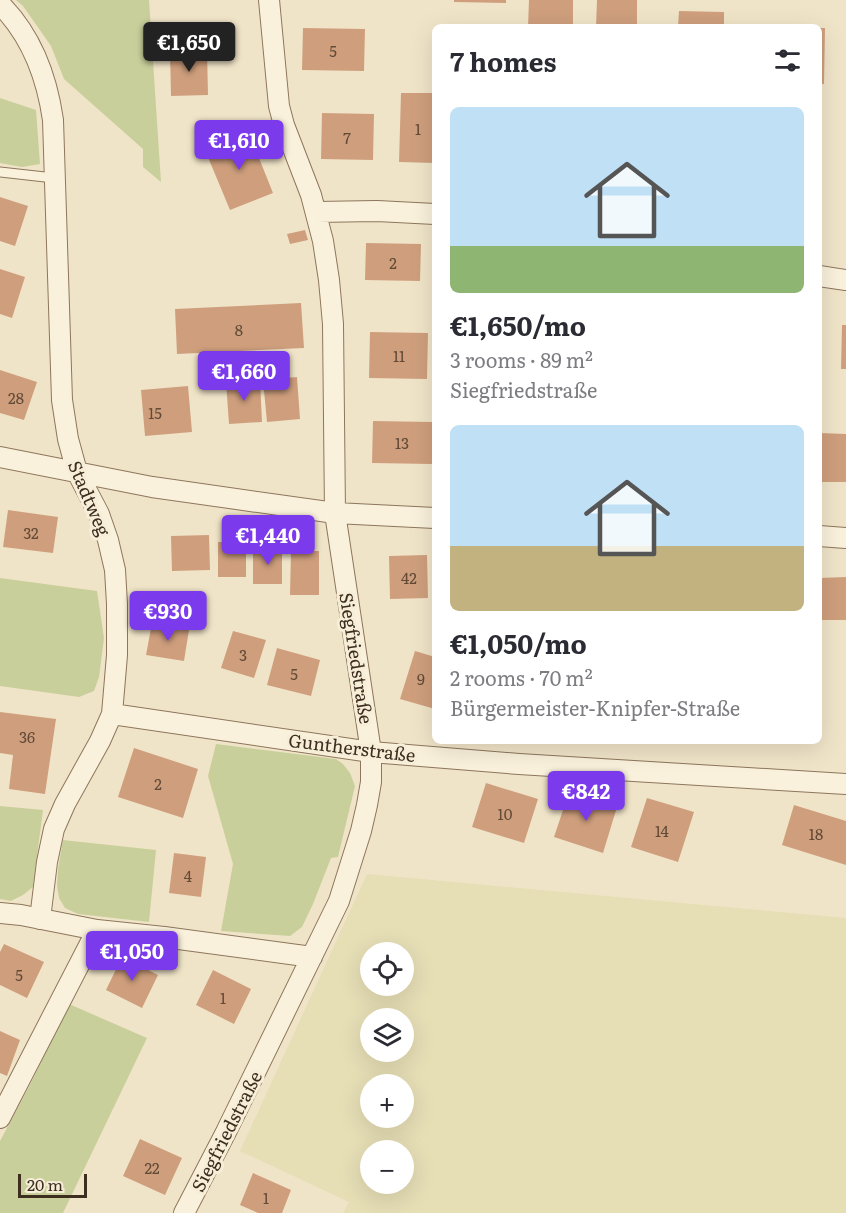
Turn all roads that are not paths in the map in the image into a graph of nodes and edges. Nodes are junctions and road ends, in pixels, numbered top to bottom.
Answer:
1 (269, 0) edge
2 (0, 4) edge
3 (0, 172) edge
4 (54, 178) junction
5 (316, 212) junction
6 (432, 214) edge
7 (822, 276) edge
8 (846, 280) edge
9 (0, 457) edge
10 (77, 472) junction
11 (334, 513) junction
12 (432, 518) edge
13 (822, 537) edge
14 (846, 538) edge
15 (112, 714) junction
16 (371, 752) junction
17 (846, 784) edge
18 (0, 913) edge
19 (40, 919) junction
20 (97, 930) junction
21 (312, 957) junction
22 (0, 1118) edge
23 (186, 1212) edge

1 - 5 street, Siegfriedstraße
2 - 4 street, Stadtweg
3 - 4 lane
4 - 10 street, Stadtweg
5 - 6 street
5 - 11 street, Siegfriedstraße
7 - 8 street
9 - 10 street
10 - 11 street
10 - 15 street, Stadtweg
11 - 12 street
11 - 16 street, Siegfriedstraße
13 - 14 street
15 - 16 street, Guntherstraße
15 - 19 street, Stadtweg
16 - 17 street, Guntherstraße
16 - 21 street, Siegfriedstraße
18 - 19 street
19 - 20 street
20 - 21 street
20 - 22 street
21 - 23 street, Siegfriedstraße

